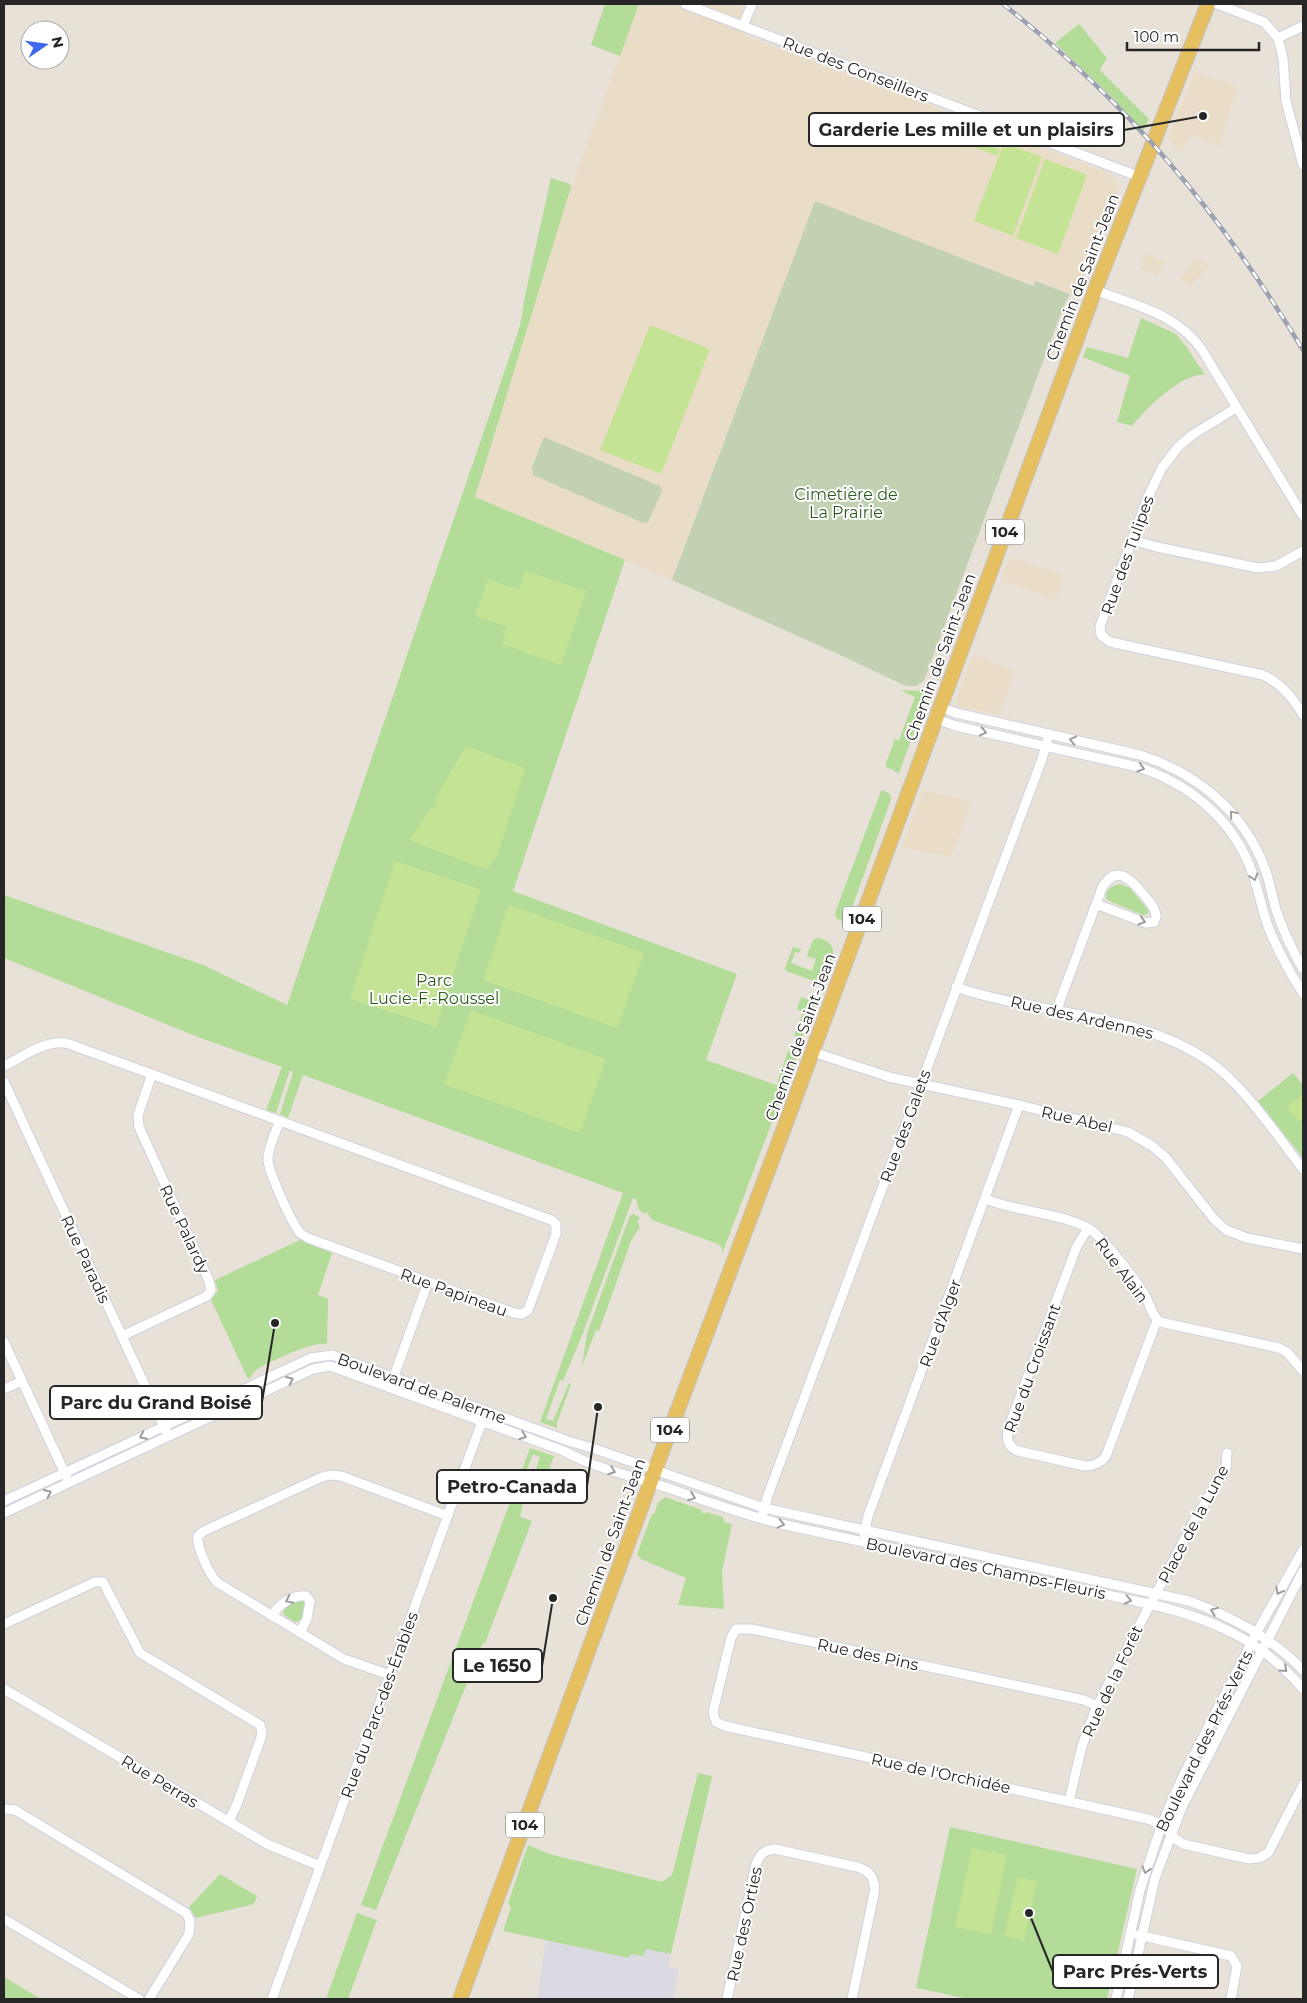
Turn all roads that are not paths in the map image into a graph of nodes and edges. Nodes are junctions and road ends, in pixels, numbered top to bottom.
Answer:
1 (685, 4) edge
2 (752, 4) edge
3 (1208, 4) edge
4 (1217, 4) edge
5 (743, 26) junction
6 (1303, 26) edge
7 (1278, 38) junction
8 (1302, 160) edge
9 (1140, 177) junction
10 (1095, 290) junction
11 (1236, 408) junction
12 (1303, 516) edge
13 (1132, 540) junction
14 (1303, 551) edge
15 (938, 713) junction
16 (1303, 715) edge
17 (1049, 734) junction
18 (1046, 746) junction
19 (1271, 889) junction
20 (1258, 893) junction
21 (1096, 904) junction
22 (1303, 968) edge
23 (956, 987) junction
24 (1303, 993) edge
25 (1058, 1011) junction
26 (813, 1052) junction
27 (4, 1066) edge
28 (152, 1074) junction
29 (4, 1082) edge
30 (920, 1084) junction
31 (1019, 1105) junction
32 (280, 1122) junction
33 (1303, 1168) edge
34 (986, 1199) junction
35 (1088, 1228) junction
36 (1303, 1250) edge
37 (428, 1282) junction
38 (1157, 1320) junction
39 (122, 1336) junction
40 (4, 1342) edge
41 (1303, 1371) edge
42 (394, 1377) junction
43 (22, 1381) junction
44 (390, 1387) junction
45 (4, 1389) edge
46 (486, 1411) junction
47 (482, 1422) junction
48 (164, 1426) junction
49 (168, 1436) junction
50 (1227, 1453) dead end
51 (64, 1473) junction
52 (652, 1476) junction
53 (69, 1483) junction
54 (4, 1501) edge
55 (764, 1508) junction
56 (4, 1513) edge
57 (448, 1516) junction
58 (761, 1519) junction
59 (865, 1530) junction
60 (863, 1542) junction
61 (1303, 1550) edge
62 (1303, 1571) edge
63 (1155, 1594) junction
64 (1149, 1604) junction
65 (272, 1616) junction
66 (4, 1624) edge
67 (300, 1632) junction
68 (1257, 1632) junction
69 (1267, 1639) junction
70 (1252, 1644) junction
71 (1262, 1651) junction
72 (1303, 1670) edge
73 (390, 1675) junction
74 (4, 1688) edge
75 (1303, 1689) edge
76 (1097, 1706) junction
77 (719, 1724) joint
78 (1303, 1785) edge
79 (1069, 1801) junction
80 (4, 1809) edge
81 (228, 1821) junction
82 (1162, 1824) junction
83 (1170, 1835) junction
84 (320, 1866) junction
85 (4, 1919) edge
86 (1130, 1933) junction
87 (1142, 1936) junction
88 (139, 1999) edge
89 (149, 1999) edge
90 (272, 1999) edge
91 (460, 1999) edge
92 (729, 1999) edge
93 (852, 1999) edge
94 (1116, 1999) edge
95 (1128, 1999) edge
96 (1231, 1999) edge

1 - 5 street, Rue des Conseillers
2 - 5 street
3 - 9 main road, Chemin de Saint-Jean / 104
4 - 7 street
5 - 9 street, Rue des Conseillers
6 - 7 street
7 - 8 street
9 - 10 main road, Chemin de Saint-Jean / 104
10 - 11 street
10 - 15 main road, Chemin de Saint-Jean / 104
11 - 12 street
11 - 13 street, Rue des Tulipes
13 - 14 street
13 - 16 street, Rue des Tulipes
15 - 17 street
15 -> 18 street
15 - 26 main road, Chemin de Saint-Jean / 104
17 - 18 street, Rue des Galets
19 -> 17 street
18 -> 20 street
18 - 23 street, Rue des Galets
19 - 20 street
19 - 22 street
20 - 24 street
21 -> 21 street
21 - 25 street
23 - 25 street, Rue des Ardennes
23 - 30 street, Rue des Galets
25 - 33 street, Rue des Ardennes
26 - 30 street, Rue Abel
26 - 52 main road, Chemin de Saint-Jean / 104
27 - 28 street, Rue Papineau
28 - 32 street, Rue Papineau
28 - 39 street, Rue Palardy
29 - 39 street, Rue Paradis
30 - 31 street, Rue Abel
30 - 55 street, Rue des Galets
31 - 34 street, Rue d'Alger
31 - 36 street, Rue Abel
32 - 37 street, Rue Papineau
32 - 37 street, Rue Papineau
34 - 35 street, Rue Alain
34 - 59 street, Rue d'Alger
35 - 38 street, Rue Alain
35 - 38 street, Rue du Croissant
37 - 42 street
38 - 41 street, Rue Alain
39 - 48 street, Rue Paradis
40 - 43 street
42 - 44 street
42 - 46 street, Boulevard de Palerme
42 - 48 street, Boulevard de Palerme
43 - 45 street
43 - 51 street
44 - 47 street, Boulevard de Palerme
49 -> 44 street, Boulevard de Palerme
46 - 47 street, Rue du Parc-des-Érables
46 - 52 street, Boulevard de Palerme
47 -> 52 street, Boulevard de Palerme
47 - 57 street, Rue du Parc-des-Érables
48 - 49 street, Rue Paradis
48 -> 51 street, Boulevard de Palerme
49 - 53 street, Boulevard de Palerme
50 - 63 street, Place de la Lune
51 - 53 street
51 - 54 street, Boulevard de Palerme
52 - 55 street, Boulevard des Champs-Fleuris
52 -> 58 street, Boulevard des Champs-Fleuris
52 - 91 main road, Chemin de Saint-Jean / 104
56 -> 53 street, Boulevard de Palerme
55 - 58 street, Rue des Galets
55 - 59 street, Boulevard des Champs-Fleuris
57 - 65 street
57 - 73 street, Rue du Parc-des-Érables
58 -> 60 street, Boulevard des Champs-Fleuris
59 - 60 street, Rue d'Alger
59 - 63 street, Boulevard des Champs-Fleuris
60 -> 64 street, Boulevard des Champs-Fleuris
61 -> 68 street, Boulevard des Prés-Verts
62 - 69 street, Boulevard des Prés-Verts
63 - 64 street, Rue de la Forêt
68 -> 63 street, Boulevard des Champs-Fleuris
64 - 70 street, Boulevard des Champs-Fleuris
64 - 76 street, Rue de la Forêt
65 - 67 street
67 -> 65 street
66 - 81 street
67 - 73 street
68 - 69 street, Boulevard des Champs-Fleuris
68 - 70 street, Boulevard des Prés-Verts
69 - 71 street, Boulevard des Prés-Verts
69 - 72 street, Boulevard des Champs-Fleuris
70 - 71 street, Boulevard des Champs-Fleuris
70 - 82 street, Boulevard des Prés-Verts
71 -> 75 street, Boulevard des Champs-Fleuris
71 - 83 street, Boulevard des Prés-Verts
73 - 84 street, Rue du Parc-des-Érables
74 - 81 street, Rue Perras
76 - 77 street, Rue des Pins
76 - 79 street, Rue de la Forêt
77 - 79 street, Rue de l'Orchidée
78 - 83 street
79 - 82 street, Rue de l'Orchidée
80 - 89 street
81 - 84 street, Rue Perras
82 - 83 street
82 -> 86 street, Boulevard des Prés-Verts
83 - 87 street, Boulevard des Prés-Verts
84 - 90 street, Rue du Parc-des-Érables
85 - 88 street
86 - 87 street
86 - 94 street, Boulevard des Prés-Verts
87 - 95 street, Boulevard des Prés-Verts
87 - 96 street
92 - 93 street, Rue des Orties

